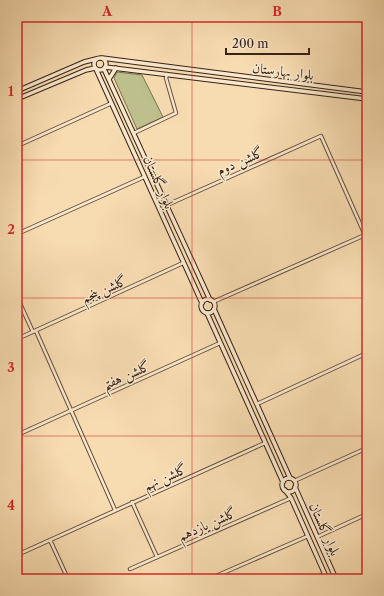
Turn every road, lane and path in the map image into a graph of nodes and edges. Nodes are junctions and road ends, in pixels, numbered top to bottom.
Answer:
1 (102, 58) junction
2 (96, 59) junction
3 (105, 68) junction
4 (116, 68) junction
5 (95, 69) junction
6 (167, 74) junction
7 (109, 79) junction
8 (111, 84) junction
9 (105, 87) junction
10 (17, 91) edge
11 (367, 92) edge
12 (17, 99) edge
13 (367, 99) edge
14 (112, 103) junction
15 (134, 133) junction
16 (17, 146) edge
17 (144, 177) junction
18 (167, 205) junction
19 (17, 234) edge
20 (183, 264) junction
21 (17, 297) edge
22 (211, 301) junction
23 (202, 304) junction
24 (214, 309) junction
25 (206, 313) junction
26 (34, 331) junction
27 (17, 339) edge
28 (220, 343) junction
29 (367, 353) edge
30 (257, 404) junction
31 (72, 410) junction
32 (17, 426) edge
33 (21, 434) junction
34 (17, 435) edge
35 (265, 443) junction
36 (367, 448) edge
37 (290, 478) junction
38 (294, 481) junction
39 (283, 482) junction
40 (295, 487) junction
41 (285, 490) junction
42 (291, 498) junction
43 (132, 502) junction
44 (115, 510) junction
45 (367, 514) edge
46 (308, 536) junction
47 (317, 536) junction
48 (50, 540) junction
49 (17, 555) edge
50 (157, 557) junction
51 (130, 569) dead end
52 (324, 574) junction
53 (68, 579) edge
54 (209, 579) edge
55 (312, 579) edge
56 (327, 579) edge
57 (336, 579) edge

1 - 2 street
1 - 3 street
1 - 11 street, بلوار بهارستان
2 - 5 street
2 - 10 street
3 - 4 street, بلوار بهارستان
3 - 5 street
3 - 7 street, بلوار گلستان
4 - 6 street, بلوار بهارستان
4 - 7 street
5 - 9 street, بلوار گلستان
5 - 12 street
6 - 13 street, بلوار بهارستان
6 - 15 street
7 - 8 street, بلوار گلستان
8 - 9 street
8 - 15 street, بلوار گلستان
9 - 14 street, بلوار گلستان
14 - 16 street
14 - 17 street, بلوار گلستان
15 - 18 street, بلوار گلستان
17 - 19 street
17 - 20 street, بلوار گلستان
18 - 22 street, بلوار گلستان
18 - 22 street, گلشن دوم
20 - 23 street, بلوار گلستان
20 - 26 street, گلشن پنجم
21 - 26 street
22 - 23 street
22 - 24 street
23 - 25 street
24 - 25 street
24 - 30 street
25 - 28 street
26 - 27 street, گلشن پنجم
26 - 31 street
28 - 31 street, گلشن هفتم
28 - 35 street
29 - 30 street
30 - 37 street
31 - 33 street, گلشن هفتم
31 - 44 street
32 - 33 street
33 - 34 street, گلشن هفتم
35 - 39 street
35 - 43 street, گلشن نهم
36 - 38 street
37 - 38 street
37 - 39 street
38 - 40 street
39 - 41 street
40 - 41 street
40 - 47 street, بلوار گلستان
41 - 42 street, بلوار گلستان
42 - 46 street, بلوار گلستان
42 - 50 street, گلشن یازدهم
43 - 44 street, گلشن نهم
43 - 50 street
44 - 48 street, گلشن نهم
45 - 47 street
46 - 52 street, بلوار گلستان
46 - 54 street
47 - 57 street, بلوار گلستان
48 - 49 street, گلشن نهم
48 - 53 street
50 - 51 street, گلشن یازدهم
52 - 55 street
52 - 56 street, بلوار گلستان

